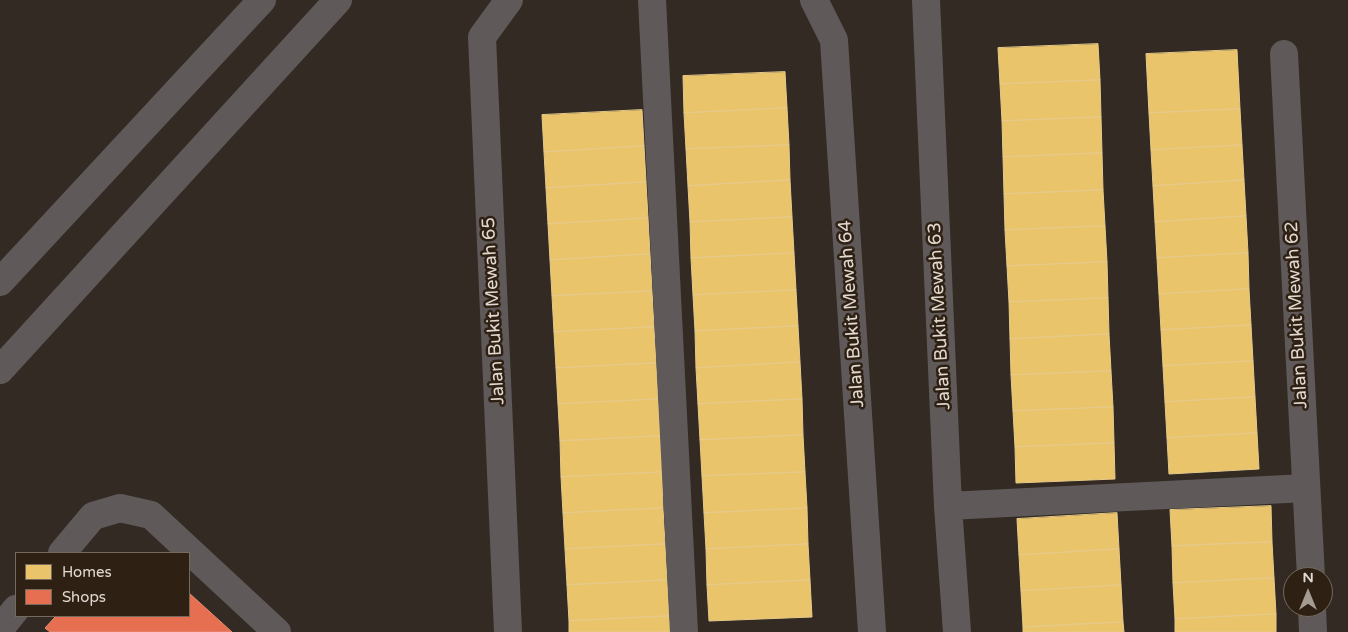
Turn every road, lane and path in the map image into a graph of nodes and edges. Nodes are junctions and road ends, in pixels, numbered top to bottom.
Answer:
1 (262, 0) edge
2 (338, 0) edge
3 (509, 0) edge
4 (652, 0) edge
5 (814, 0) edge
6 (926, 0) edge
7 (1284, 54) dead end
8 (5, 275) edge
9 (0, 370) edge
10 (1306, 488) junction
11 (948, 506) junction
12 (63, 552) edge
13 (188, 552) edge
14 (190, 554) edge
15 (1310, 567) edge
16 (15, 610) edge
17 (1312, 617) edge
18 (262, 627) edge
19 (0, 629) edge
20 (508, 632) edge
21 (684, 632) edge
22 (872, 632) edge
23 (957, 632) edge
24 (1313, 632) edge

1 - 8 street
2 - 9 street
3 - 20 street, Jalan Bukit Mewah 65
4 - 21 street
5 - 22 street, Jalan Bukit Mewah 64
6 - 11 street, Jalan Bukit Mewah 63
7 - 10 street, Jalan Bukit Mewah 62
10 - 11 street
10 - 15 street, Jalan Bukit Mewah 62
11 - 23 street, Jalan Bukit Mewah 63
12 - 13 street
14 - 18 street
16 - 19 street
17 - 24 street

